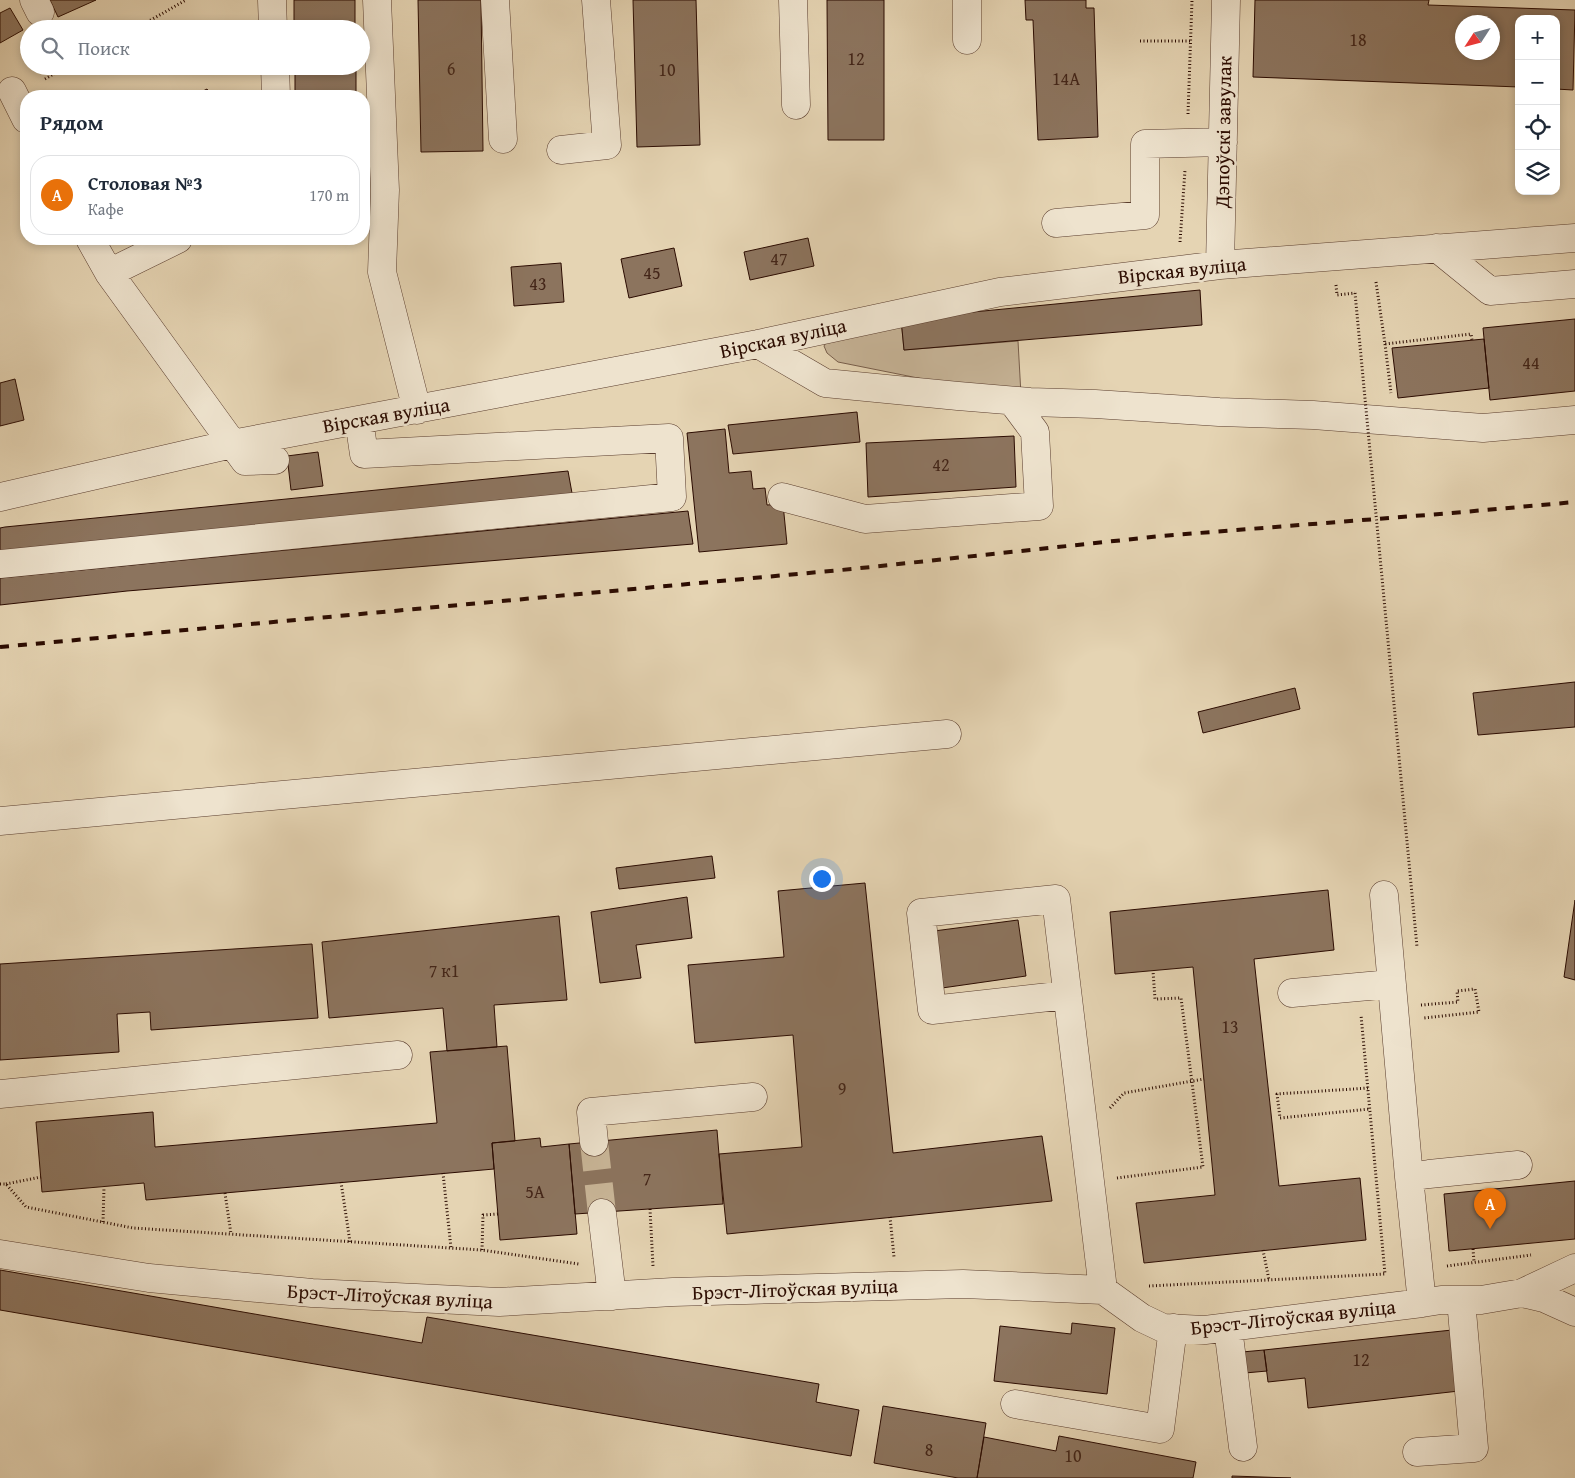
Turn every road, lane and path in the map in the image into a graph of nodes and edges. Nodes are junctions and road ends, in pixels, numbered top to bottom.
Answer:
1 (186, 0) edge
2 (272, 0) edge
3 (377, 0) edge
4 (495, 0) edge
5 (596, 0) edge
6 (793, 0) edge
7 (967, 0) edge
8 (1226, 0) edge
9 (151, 20) edge
10 (273, 20) edge
11 (967, 40) dead end
12 (1140, 41) dead end
13 (1191, 41) dead end
14 (52, 75) edge
15 (275, 75) edge
16 (45, 79) dead end
17 (276, 90) edge
18 (12, 91) dead end
19 (796, 106) dead end
20 (20, 107) edge
21 (503, 139) dead end
22 (1223, 142) junction
23 (561, 150) dead end
24 (374, 190) edge
25 (1056, 223) dead end
26 (1575, 238) edge
27 (93, 245) edge
28 (166, 245) edge
29 (1437, 248) junction
30 (1220, 265) junction
31 (109, 274) junction
32 (1375, 278) dead end
33 (1335, 280) dead end
34 (1575, 284) edge
35 (1472, 340) dead end
36 (1411, 341) junction
37 (758, 344) junction
38 (1385, 344) junction
39 (1411, 346) dead end
40 (1389, 380) dead end
41 (1012, 400) junction
42 (417, 410) junction
43 (359, 420) junction
44 (1575, 420) edge
45 (239, 452) junction
46 (275, 460) dead end
47 (0, 497) edge
48 (782, 497) dead end
49 (0, 564) edge
50 (947, 734) dead end
51 (0, 821) edge
52 (1384, 895) dead end
53 (1417, 947) dead end
54 (1153, 971) dead end
55 (1391, 984) junction
56 (1359, 987) junction
57 (1458, 991) dead end
58 (1292, 993) dead end
59 (1067, 995) junction
60 (1422, 1005) dead end
61 (398, 1054) dead end
62 (1204, 1079) dead end
63 (1191, 1082) junction
64 (1368, 1088) junction
65 (0, 1094) edge
66 (753, 1097) dead end
67 (1370, 1110) junction
68 (1105, 1114) dead end
69 (594, 1142) tunnel mouth
70 (1518, 1165) dead end
71 (443, 1173) dead end
72 (41, 1177) dead end
73 (1116, 1178) dead end
74 (1409, 1178) junction
75 (341, 1182) dead end
76 (0, 1184) edge
77 (6, 1184) junction
78 (104, 1186) dead end
79 (225, 1193) dead end
80 (650, 1209) dead end
81 (602, 1213) tunnel mouth
82 (498, 1214) dead end
83 (890, 1217) dead end
84 (104, 1222) junction
85 (231, 1234) junction
86 (350, 1242) junction
87 (451, 1248) junction
88 (1473, 1249) dead end
89 (482, 1250) junction
90 (1263, 1250) dead end
91 (0, 1254) edge
92 (1538, 1254) dead end
93 (894, 1262) dead end
94 (1474, 1262) junction
95 (1575, 1268) edge
96 (609, 1269) junction
97 (1418, 1270) junction
98 (1385, 1274) junction
99 (1269, 1280) junction
100 (1147, 1286) dead end
101 (1103, 1290) junction
102 (1522, 1293) junction
103 (612, 1296) junction
104 (1461, 1300) junction
105 (1422, 1303) junction
106 (1575, 1312) edge
107 (1173, 1328) junction
108 (1228, 1328) junction
109 (1015, 1404) dead end
110 (1243, 1447) dead end
111 (1417, 1452) dead end

1 - 9 path
2 - 10 street
3 - 24 street
4 - 21 street
5 - 23 street
6 - 19 street
7 - 11 street
8 - 22 street, Дэпоўскі завулак
12 - 13 path
14 - 16 path
15 - 17 street
18 - 20 street
22 - 25 street
22 - 30 street, Дэпоўскі завулак
24 - 42 street
26 - 29 street, Вірская вуліца
27 - 31 street
28 - 31 street
29 - 30 street, Вірская вуліца
29 - 34 street
30 - 37 street, Вірская вуліца
31 - 45 street
32 - 38 path
33 - 53 path, bridge
35 - 36 path
36 - 38 path
36 - 39 path
37 - 41 street
37 - 42 street, Вірская вуліца
38 - 40 path
41 - 44 street
41 - 48 street
42 - 43 street, Вірская вуліца
43 - 45 street, Вірская вуліца
43 - 49 street
45 - 46 street
45 - 47 street, Вірская вуліца
50 - 51 street
52 - 55 street
54 - 63 path
55 - 56 street
55 - 74 street
56 - 58 street
56 - 64 path
57 - 60 path
59 - 59 street
59 - 101 street
61 - 65 street
62 - 63 path
63 - 68 path
63 - 73 path
64 - 67 path
64 - 67 path
66 - 69 street
67 - 98 path
70 - 74 street
71 - 87 path
72 - 77 path
74 - 97 street
75 - 86 path
76 - 77 path
77 - 84 path
78 - 84 path
79 - 85 path
80 - 96 path
81 - 96 street
82 - 89 path
83 - 93 path
84 - 85 path
85 - 86 path
86 - 87 path
87 - 89 path
88 - 94 path
89 - 96 path
90 - 99 path
91 - 103 street, Брэст-Літоўская вуліца
92 - 94 path
94 - 97 path
95 - 102 street
96 - 103 street
97 - 98 path
97 - 105 street
98 - 99 path
99 - 100 path
101 - 103 street, Брэст-Літоўская вуліца
101 - 107 street, Брэст-Літоўская вуліца
102 - 104 street, Брэст-Літоўская вуліца
102 - 106 street, Брэст-Літоўская вуліца
104 - 105 street, Брэст-Літоўская вуліца
104 - 111 street
105 - 108 street, Брэст-Літоўская вуліца
107 - 108 street, Брэст-Літоўская вуліца
107 - 109 street
108 - 110 street

